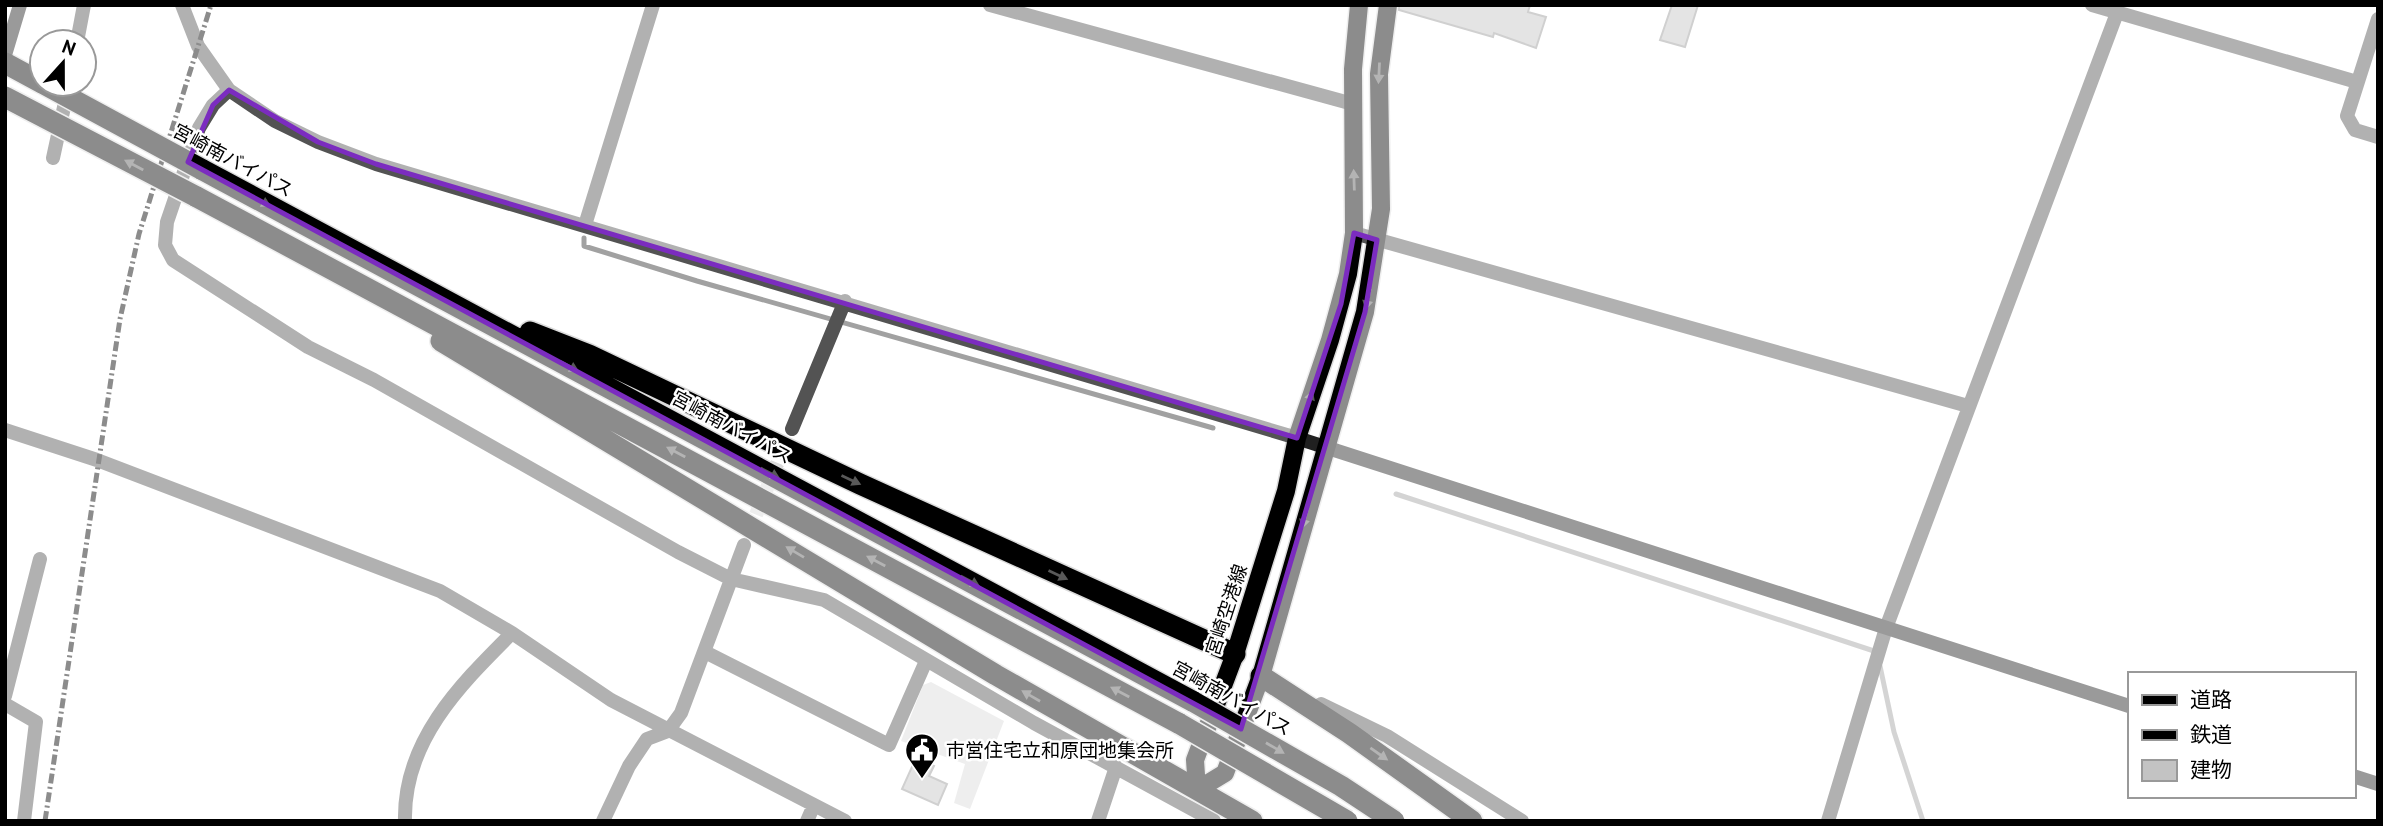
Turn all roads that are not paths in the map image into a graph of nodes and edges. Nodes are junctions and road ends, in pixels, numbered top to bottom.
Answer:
1 (20, 5) edge
2 (84, 5) edge
3 (182, 5) edge
4 (653, 5) edge
5 (990, 5) edge
6 (1359, 5) edge
7 (1388, 5) edge
8 (2092, 5) edge
9 (2117, 13) junction
10 (2378, 19) edge
11 (80, 28) edge
12 (5, 55) edge
13 (5, 63) edge
14 (28, 75) edge
15 (2357, 82) junction
16 (229, 90) junction
17 (5, 97) edge
18 (66, 98) edge
19 (71, 98) edge
20 (1353, 104) junction
21 (2378, 137) edge
22 (53, 158) dead end
23 (584, 225) junction
24 (1354, 233) junction
25 (1377, 240) junction
26 (334, 271) junction
27 (431, 292) junction
28 (845, 301) junction
29 (1968, 406) junction
30 (792, 429) tunnel mouth
31 (5, 430) edge
32 (1297, 438) junction
33 (1325, 448) junction
34 (744, 545) tunnel mouth
35 (40, 559) dead end
36 (732, 579) junction
37 (1248, 611) junction
38 (1276, 622) junction
39 (1886, 628) junction
40 (512, 633) junction
41 (705, 652) junction
42 (1235, 654) junction
43 (926, 661) junction
44 (1261, 676) junction
45 (5, 696) edge
46 (5, 704) edge
47 (2128, 706) edge
48 (668, 731) junction
49 (1116, 767) junction
50 (2355, 777) edge
51 (2378, 784) edge
52 (1197, 790) junction
53 (814, 805) junction
54 (24, 821) edge
55 (404, 821) edge
56 (603, 821) edge
57 (807, 821) edge
58 (845, 821) edge
59 (1098, 821) edge
60 (1214, 821) edge
61 (1252, 821) edge
62 (1347, 821) edge
63 (1394, 821) edge
64 (1472, 821) edge
65 (1522, 821) edge
66 (1828, 821) edge

1 - 12 street
2 - 11 street
3 - 16 street
4 - 23 street
5 - 20 street
6 - 20 main road, 宮崎空港線
7 -> 25 main road
8 - 9 street
9 - 15 street
9 - 29 street
10 - 15 street
13 - 14 highway, 宮崎南バイパス
15 - 21 street
16 - 23 street
16 - 36 street
26 -> 17 highway, bridge
18 - 22 street
19 -> 27 highway, 宮崎南バイパス, bridge
24 -> 20 main road, 宮崎空港線
23 - 28 street
24 - 25 street
32 -> 24 main road, 宮崎空港線
25 - 29 street
25 -> 33 main road
52 -> 26 highway
62 -> 26 highway, bridge
27 -> 42 highway
27 -> 63 highway, 宮崎南バイパス, bridge
28 - 30 street
28 - 32 street
29 - 39 street
31 - 40 street
32 - 33 street
32 - 37 main road, 宮崎空港線
33 -> 38 main road
33 - 39 street
34 - 36 street
35 - 45 street
36 - 41 street
36 - 43 street
37 - 38 main road
37 - 42 main road, 宮崎空港線
38 - 44 main road
39 - 47 street
39 - 66 street
40 - 48 street
40 - 55 street
41 - 43 street
41 - 48 street
42 - 52 main road, 宮崎空港線
43 - 49 street
44 - 52 main road
44 -> 64 highway
44 - 65 street
46 - 54 street
48 - 53 street
48 - 56 street
49 - 59 street
49 - 60 street
50 - 51 street
52 - 61 highway
53 - 57 street
53 - 58 street

